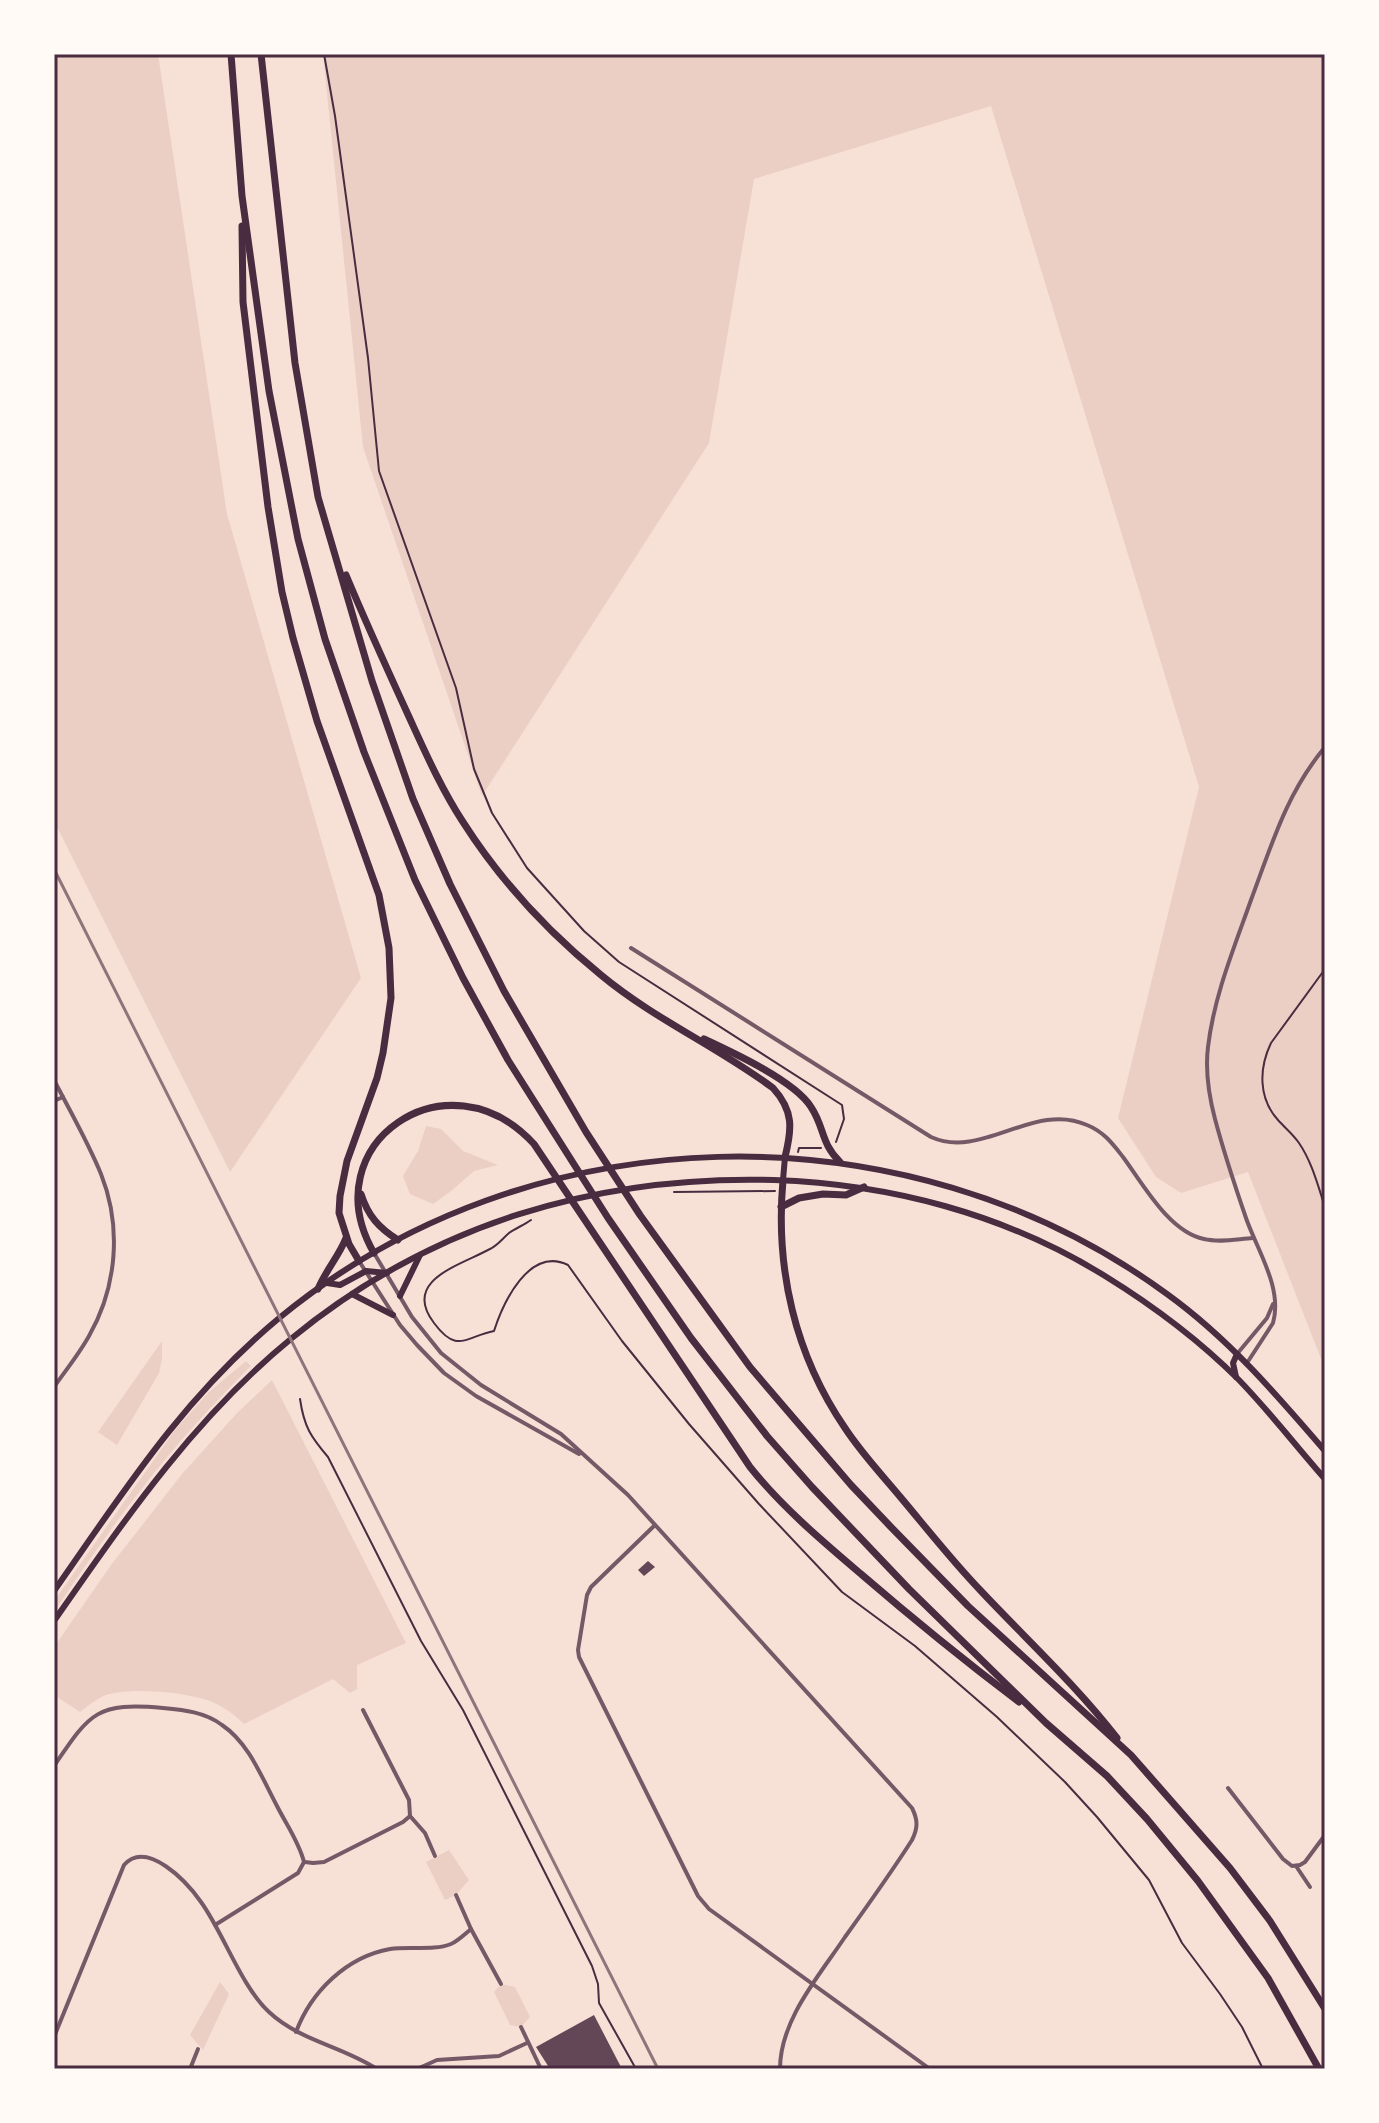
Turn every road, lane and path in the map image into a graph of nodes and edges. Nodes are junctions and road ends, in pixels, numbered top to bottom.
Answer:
1 (231, 54) edge
2 (261, 54) edge
3 (324, 54) edge
4 (242, 196) junction
5 (332, 543) junction
6 (1325, 747) edge
7 (631, 948) dead end
8 (1325, 969) edge
9 (673, 1024) junction
10 (54, 1080) edge
11 (63, 1097) junction
12 (54, 1101) edge
13 (836, 1146) dead end
14 (799, 1148) dead end
15 (818, 1148) dead end
16 (785, 1157) junction
17 (840, 1162) junction
18 (783, 1180) junction
19 (864, 1187) junction
20 (359, 1188) junction
21 (774, 1191) dead end
22 (668, 1192) dead end
23 (781, 1207) junction
24 (1325, 1207) edge
25 (537, 1217) dead end
26 (346, 1237) junction
27 (1253, 1238) junction
28 (398, 1240) junction
29 (374, 1253) junction
30 (420, 1255) junction
31 (359, 1261) junction
32 (366, 1271) junction
33 (387, 1273) junction
34 (372, 1281) junction
35 (327, 1283) junction
36 (318, 1289) junction
37 (352, 1294) junction
38 (400, 1296) junction
39 (1275, 1297) junction
40 (393, 1315) junction
41 (1237, 1354) junction
42 (1247, 1363) junction
43 (1236, 1377) junction
44 (54, 1387) edge
45 (300, 1399) dead end
46 (1325, 1451) edge
47 (584, 1457) junction
48 (1325, 1479) edge
49 (654, 1526) junction
50 (54, 1591) edge
51 (54, 1621) edge
52 (363, 1710) dead end
53 (1046, 1723) junction
54 (1131, 1755) junction
55 (54, 1766) edge
56 (1228, 1788) dead end
57 (410, 1816) junction
58 (1325, 1835) edge
59 (435, 1856) dead end
60 (304, 1862) junction
61 (1296, 1866) junction
62 (1310, 1887) dead end
63 (456, 1895) dead end
64 (215, 1925) junction
65 (471, 1929) junction
66 (501, 1984) dead end
67 (813, 1984) junction
68 (1325, 2009) edge
69 (521, 2027) dead end
70 (55, 2032) edge
71 (296, 2032) junction
72 (527, 2043) junction
73 (198, 2049) dead end
74 (190, 2069) edge
75 (377, 2069) edge
76 (417, 2069) edge
77 (541, 2069) edge
78 (636, 2069) edge
79 (780, 2069) edge
80 (930, 2069) edge
81 (1263, 2069) edge
82 (1319, 2069) edge

1 - 4 highway
2 - 5 highway
3 - 13 path
4 - 26 highway
4 - 53 highway
5 - 9 highway
5 - 54 highway
6 - 27 street
7 - 27 street
8 - 24 path
9 - 16 highway
9 - 17 highway
10 - 11 street
11 - 12 street
11 - 44 street
14 - 15 path
16 - 17 main road
16 - 18 main road
16 - 28 main road
17 - 41 main road
18 - 19 main road
18 - 23 highway
18 - 30 main road
19 - 23 highway
19 - 43 main road
20 - 28 highway
20 - 29 highway
20 - 53 highway
21 - 22 path
23 - 54 highway
25 - 81 path
26 - 31 highway
26 - 36 highway
27 - 39 street
28 - 29 main road
29 - 31 main road
29 - 33 street
30 - 33 main road
30 - 38 main road
31 - 32 street
31 - 35 main road
32 - 33 main road
32 - 34 street
32 - 35 main road
33 - 34 main road
33 - 38 street
34 - 37 main road
34 - 40 street
35 - 36 main road
36 - 50 main road
37 - 40 main road
37 - 51 main road
38 - 47 street
39 - 41 street
39 - 42 street
40 - 47 street
41 - 42 main road
41 - 43 main road
42 - 43 main road
42 - 46 main road
43 - 48 main road
45 - 78 path
47 - 49 street
49 - 67 street
49 - 67 street
52 - 57 street
53 - 82 highway
54 - 68 highway
55 - 60 street
56 - 61 street
57 - 59 street
57 - 60 street
58 - 61 street
60 - 64 street
61 - 62 street
63 - 65 street
64 - 70 street
64 - 71 street
65 - 66 street
65 - 71 street
67 - 79 street
67 - 80 street
69 - 72 street
71 - 75 street
72 - 76 street
72 - 77 street
73 - 74 street

